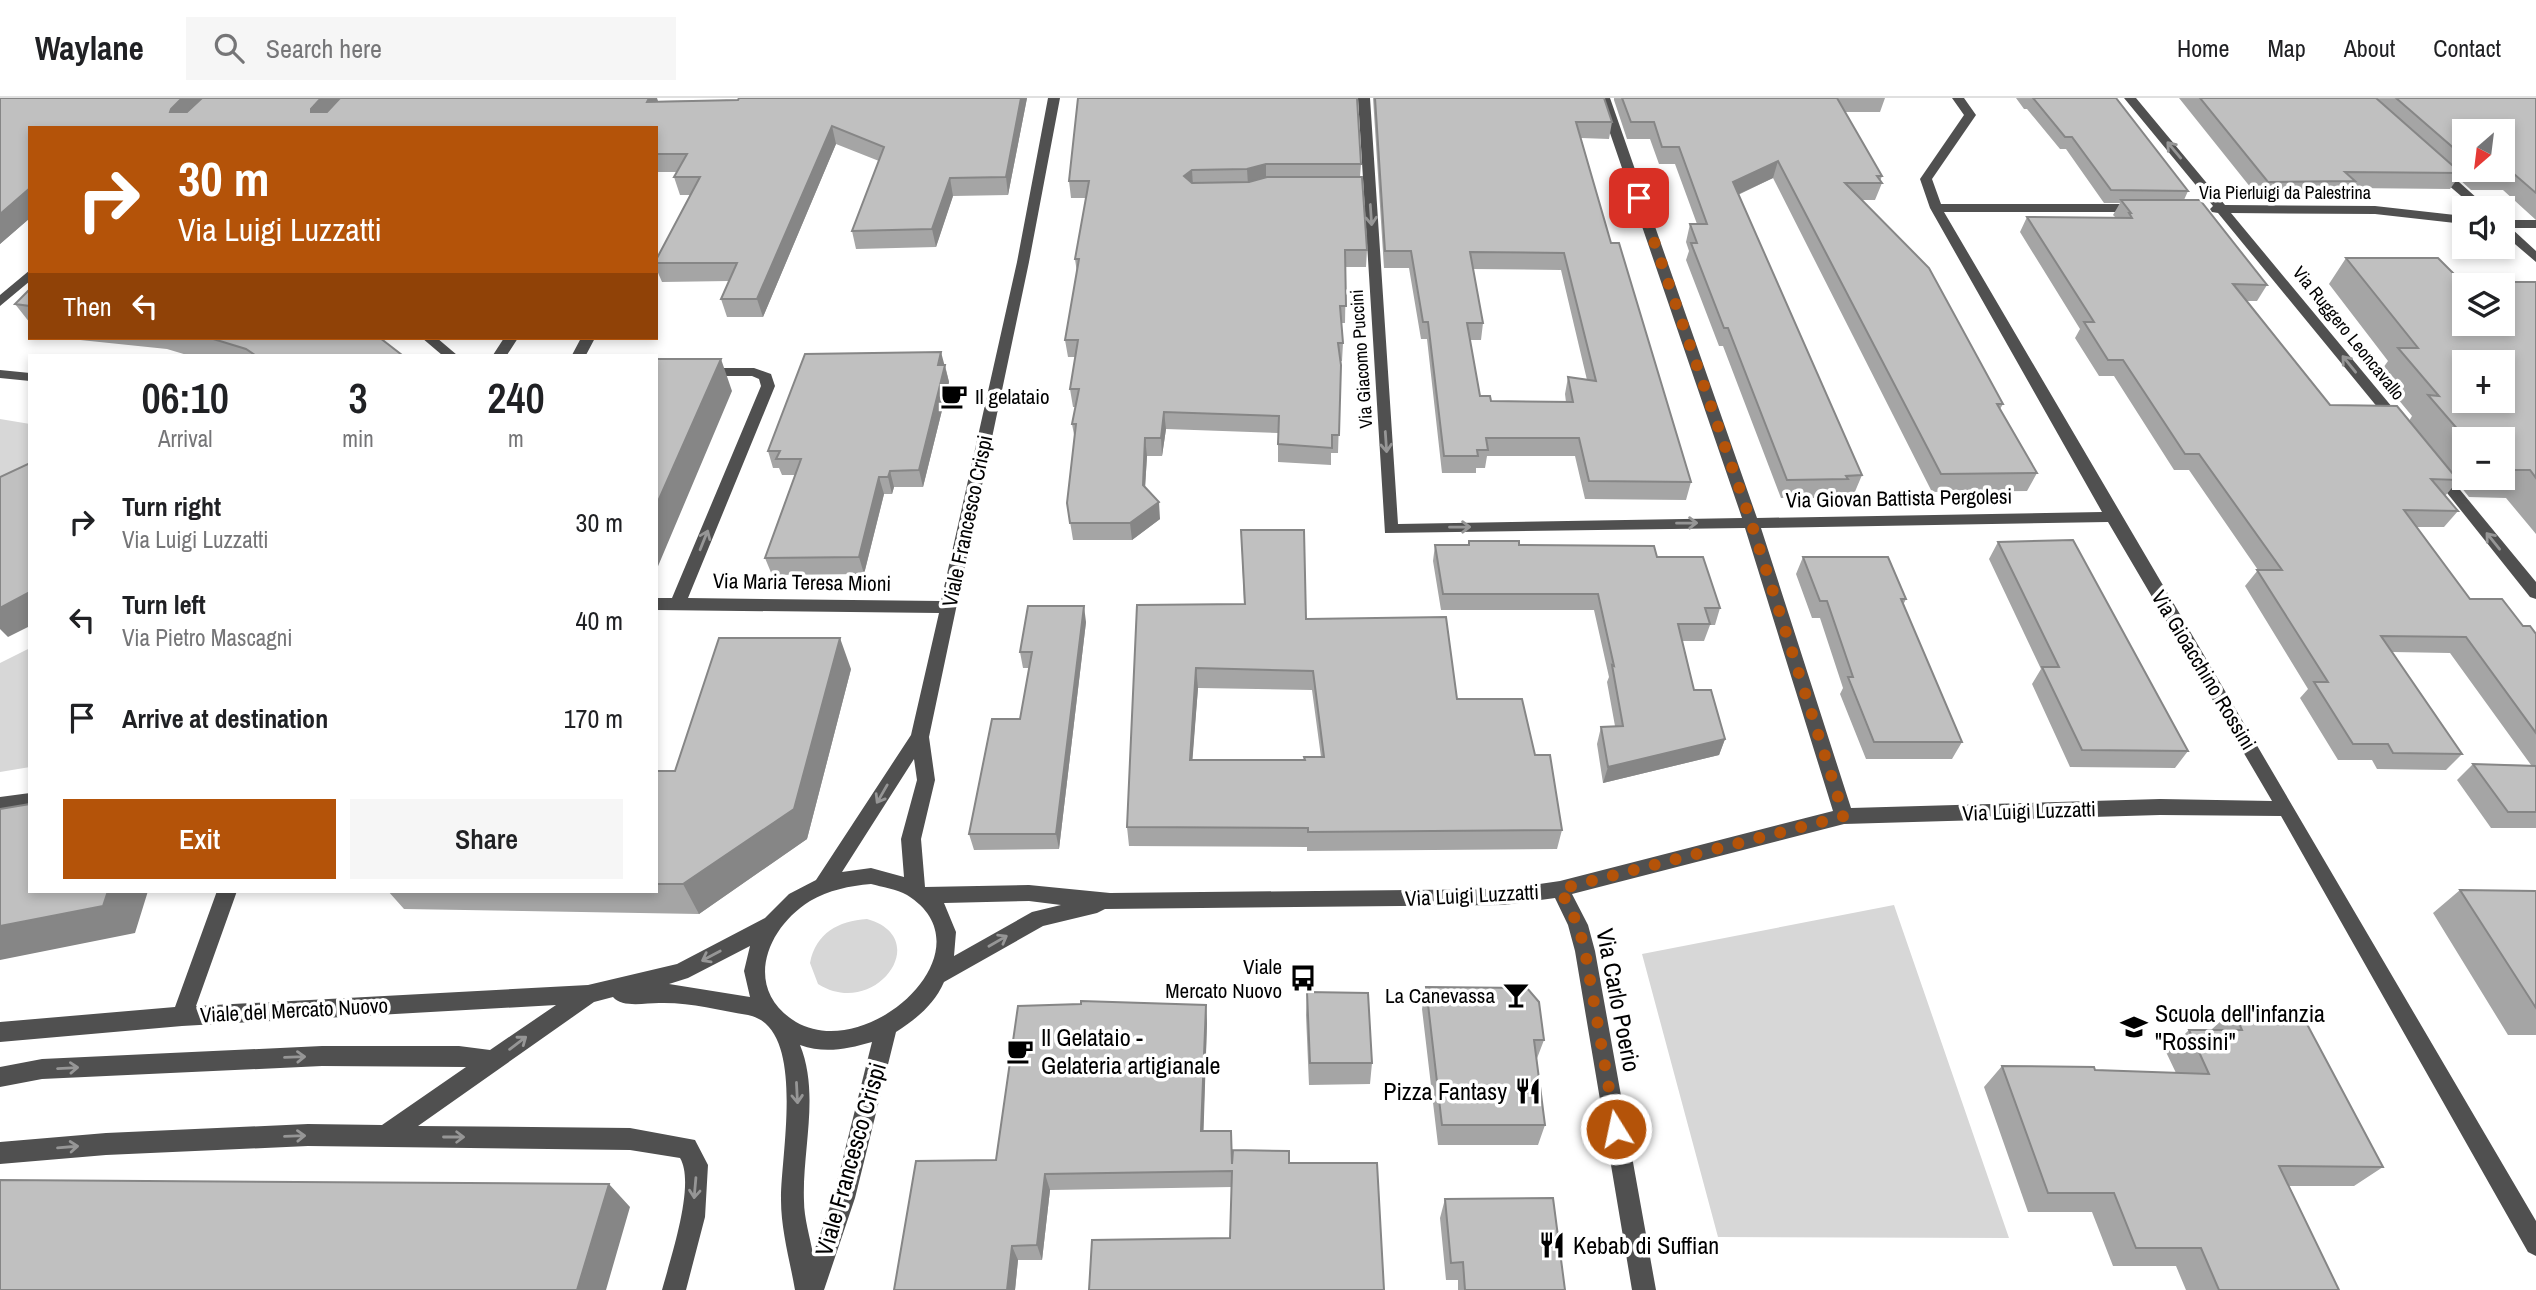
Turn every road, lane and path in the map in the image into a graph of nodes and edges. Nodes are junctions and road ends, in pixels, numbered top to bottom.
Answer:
1 (1054, 98) edge
2 (1364, 98) edge
3 (1604, 98) edge
4 (1958, 98) edge
5 (2130, 98) edge
6 (2430, 162) edge
7 (2468, 196) edge
8 (1937, 208) junction
9 (2155, 208) edge
10 (2196, 209) edge
11 (2223, 209) junction
12 (2452, 219) edge
13 (2536, 224) edge
14 (2515, 225) edge
15 (2515, 238) edge
16 (2536, 258) edge
17 (28, 276) edge
18 (0, 302) edge
19 (431, 340) edge
20 (449, 354) edge
21 (658, 372) edge
22 (0, 374) edge
23 (28, 377) edge
24 (2406, 433) edge
25 (2423, 454) edge
26 (2113, 517) junction
27 (1751, 522) junction
28 (1391, 529) joint
29 (2536, 593) edge
30 (678, 603) junction
31 (658, 604) edge
32 (948, 607) junction
33 (920, 737) junction
34 (28, 800) edge
35 (0, 805) edge
36 (2287, 808) junction
37 (1844, 816) junction
38 (823, 885) junction
39 (1560, 889) junction
40 (919, 891) junction
41 (226, 893) edge
42 (1110, 901) junction
43 (772, 924) junction
44 (939, 975) junction
45 (589, 994) junction
46 (764, 1009) junction
47 (182, 1016) junction
48 (782, 1027) junction
49 (886, 1028) junction
50 (0, 1032) edge
51 (495, 1061) junction
52 (0, 1077) edge
53 (385, 1136) junction
54 (0, 1153) edge
55 (2536, 1244) edge
56 (674, 1290) edge
57 (810, 1290) edge
58 (1644, 1290) edge

1 - 32 street, Viale Francesco Crispi
2 -> 28 street, Via Giacomo Puccini
3 - 27 street
4 - 8 street, Via Gioacchino Rossini
11 -> 5 street, Via Ruggero Leoncavallo
6 - 7 street
8 - 9 street
8 - 26 street, Via Gioacchino Rossini
10 - 11 street, Via Pierluigi da Palestrina
11 - 12 street, Via Pierluigi da Palestrina
24 -> 11 street, Via Ruggero Leoncavallo
13 - 14 street
15 - 16 street
17 - 18 street
19 - 20 street
30 -> 21 street
22 - 23 street
29 -> 25 street
26 - 27 street, Via Giovan Battista Pergolesi
26 - 36 street, Via Gioacchino Rossini
28 -> 27 street, Via Giovan Battista Pergolesi
27 - 37 street
30 - 31 street, Via Maria Teresa Mioni
30 - 32 street, Via Maria Teresa Mioni
32 - 33 street, Viale Francesco Crispi
33 -> 38 street, Viale Francesco Crispi
33 - 40 street, Viale Francesco Crispi
34 - 35 street
36 - 37 street, Via Luigi Luzzatti
36 - 55 street, Via Gioacchino Rossini
37 - 39 street, Via Luigi Luzzatti
38 - 40 street, Viale Francesco Crispi
38 - 43 street, Viale Francesco Crispi
39 - 42 street, Via Luigi Luzzatti
39 - 58 street, Via Carlo Poerio
40 - 42 street, Via Luigi Luzzatti
40 - 44 street, Viale Francesco Crispi
41 - 47 street
44 -> 42 street, Via Luigi Luzzatti
43 -> 45 street, Viale del Mercato Nuovo
43 - 46 street, Viale Francesco Crispi
44 - 49 street, Viale Francesco Crispi
45 - 46 street, Viale del Mercato Nuovo
45 - 47 street, Viale del Mercato Nuovo
51 -> 45 street
46 - 48 street, Viale Francesco Crispi
47 - 50 street, Viale del Mercato Nuovo
48 - 49 street, Viale Francesco Crispi
48 -> 57 street, Viale Francesco Crispi
49 - 57 street, Viale Francesco Crispi
52 -> 51 street
51 - 53 street
54 -> 53 street
53 -> 56 street

